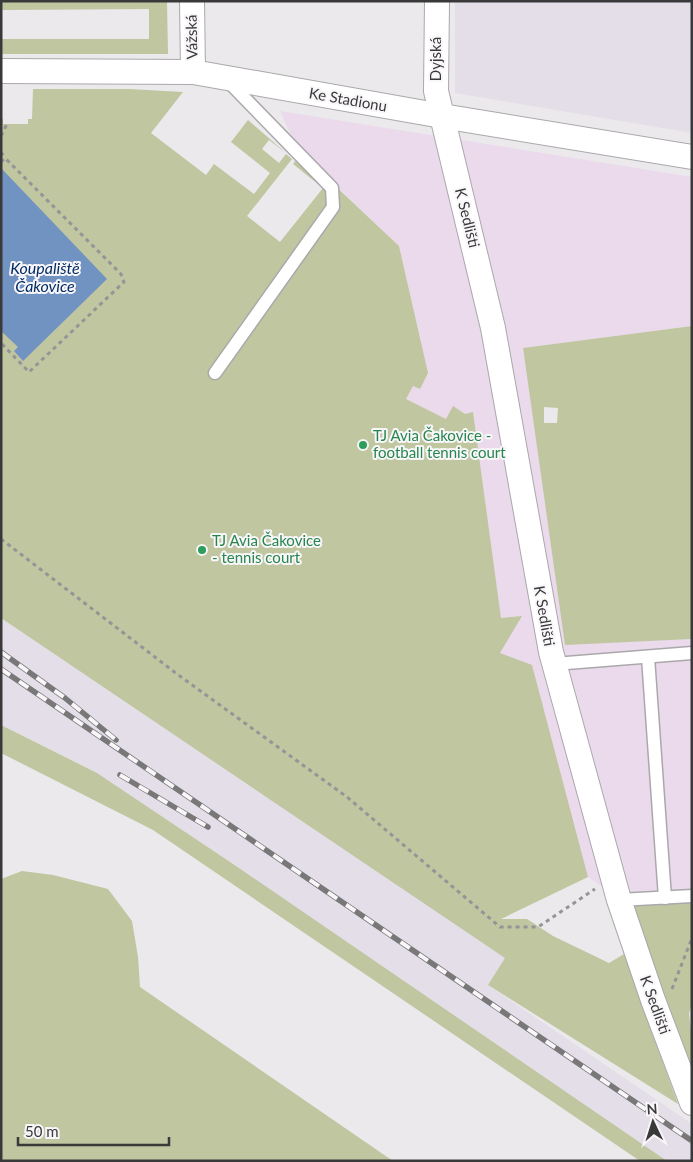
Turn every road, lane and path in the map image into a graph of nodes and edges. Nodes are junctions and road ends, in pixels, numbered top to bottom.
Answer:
1 (192, 1) edge
2 (437, 1) edge
3 (1, 71) edge
4 (193, 72) junction
5 (225, 78) junction
6 (442, 116) junction
7 (7, 124) dead end
8 (1, 136) edge
9 (1, 152) edge
10 (692, 157) edge
11 (5, 158) junction
12 (1, 162) edge
13 (1, 343) edge
14 (215, 374) dead end
15 (1, 539) edge
16 (692, 653) edge
17 (648, 657) junction
18 (554, 664) junction
19 (613, 877) junction
20 (692, 896) edge
21 (664, 898) junction
22 (619, 900) junction
23 (692, 938) edge
24 (671, 993) dead end
25 (692, 1103) edge

1 - 4 street, Vážská
2 - 6 street, Dyjská
3 - 4 street, Ke Stadionu
4 - 5 street, Ke Stadionu
5 - 6 street, Ke Stadionu
5 - 14 lane
6 - 10 street, Ke Stadionu
6 - 18 street, K Sedlišti
7 - 8 path
9 - 11 path
11 - 12 path
11 - 13 path
15 - 19 path
16 - 17 lane
17 - 18 lane
17 - 21 lane
18 - 19 street, K Sedlišti
19 - 22 street, K Sedlišti
20 - 21 lane
21 - 22 lane
22 - 25 street, K Sedlišti
23 - 24 path

